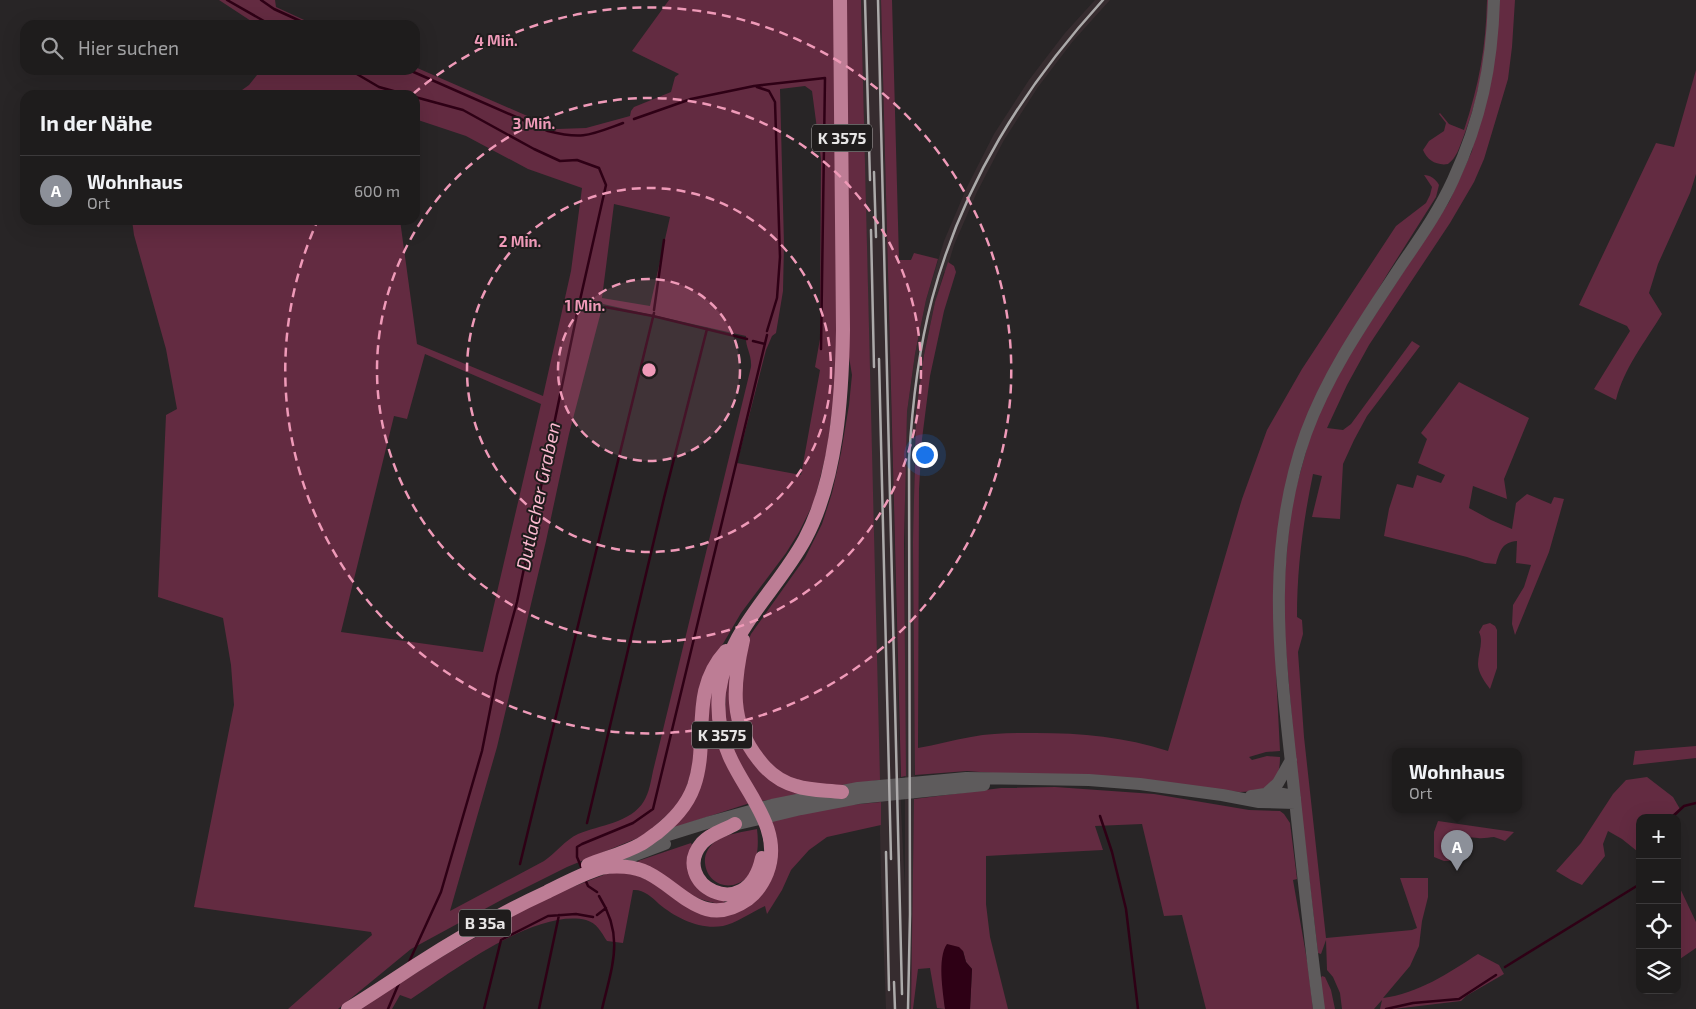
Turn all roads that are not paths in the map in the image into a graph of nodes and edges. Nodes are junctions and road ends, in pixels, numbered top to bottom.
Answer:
1 (840, 0) edge
2 (1494, 0) edge
3 (746, 625) junction
4 (738, 638) junction
5 (1291, 760) junction
6 (842, 792) junction
7 (858, 793) junction
8 (1267, 793) junction
9 (1242, 798) junction
10 (1295, 800) junction
11 (771, 815) junction
12 (744, 819) junction
13 (641, 844) junction
14 (594, 868) junction
15 (411, 962) junction
16 (347, 1009) edge
17 (1319, 1009) edge

1 - 3 main road, K 3575
2 - 5 main road
3 - 4 main road, K 3575
3 - 6 main road
4 - 11 main road, K 3575
4 - 13 main road
5 - 8 main road
5 - 10 main road
6 - 7 main road, B 35a
6 - 11 main road, B 35a
7 - 9 main road, B 35a
7 - 11 main road, B 35a
8 - 9 main road, B 35a
8 - 10 main road, B 35a
9 - 10 main road, B 35a
10 - 17 main road
11 - 12 main road, B 35a
11 - 12 main road
11 - 14 main road
12 - 13 main road, B 35a
12 - 14 main road, B 35a
13 - 14 main road, B 35a
14 - 15 main road, B 35a
15 - 16 main road, B 35a
15 - 16 main road, B 35a

